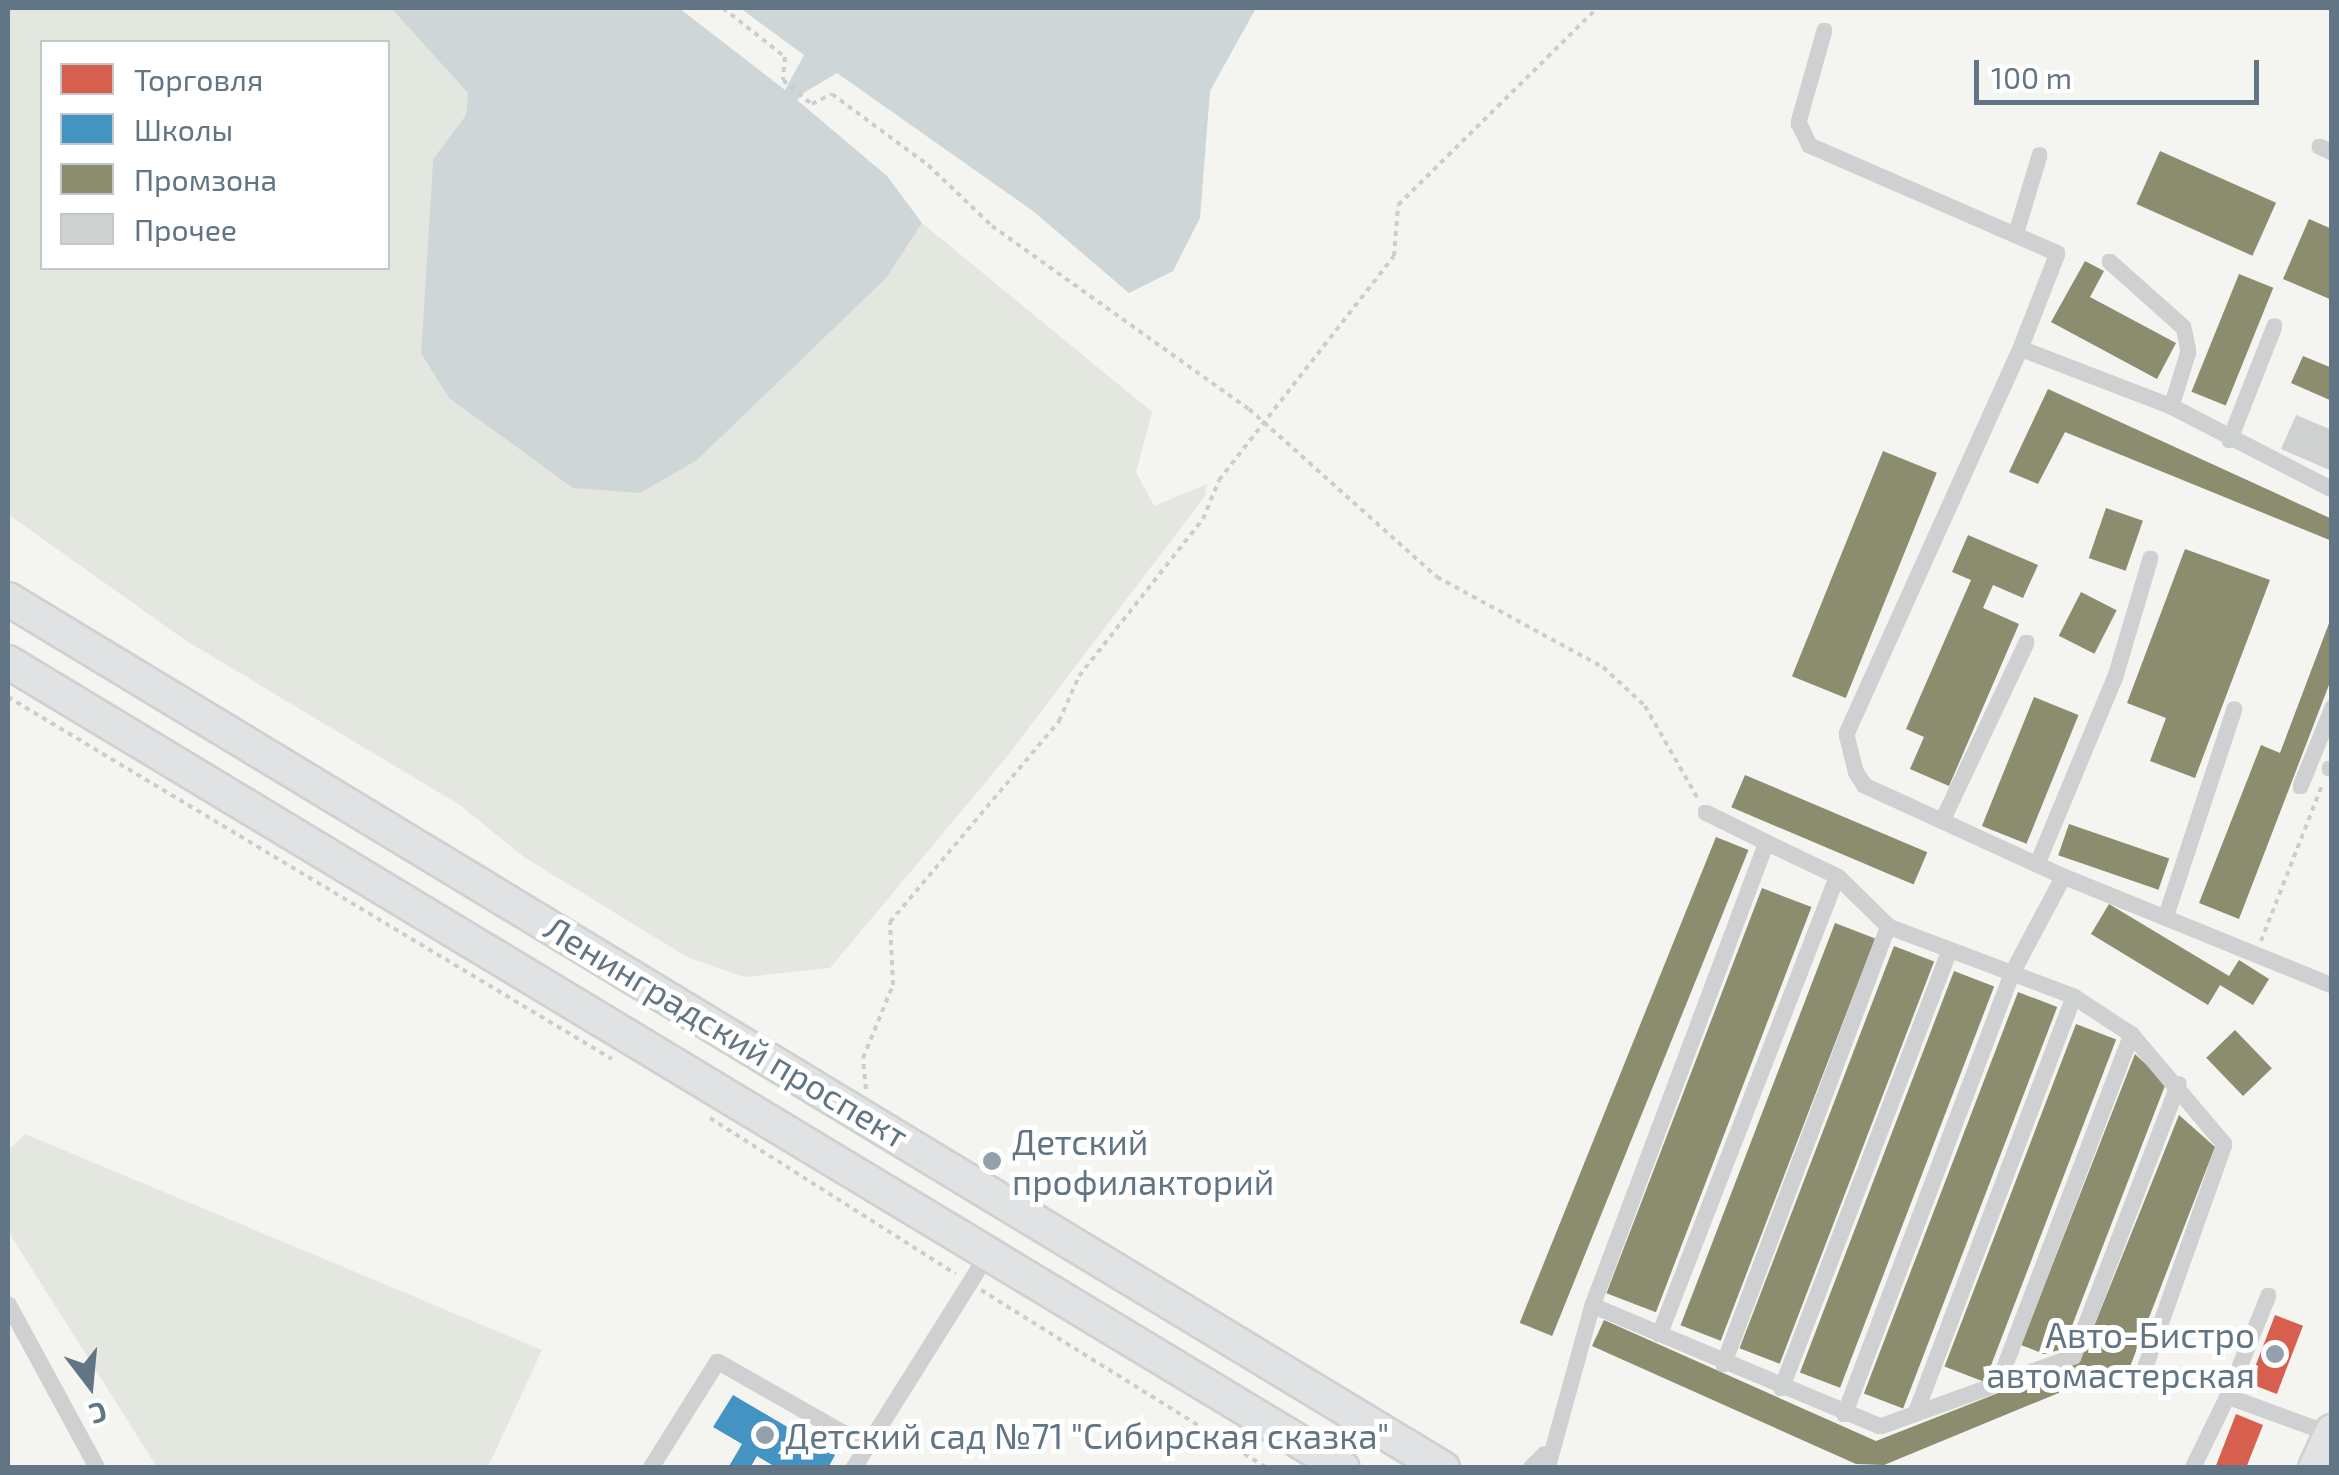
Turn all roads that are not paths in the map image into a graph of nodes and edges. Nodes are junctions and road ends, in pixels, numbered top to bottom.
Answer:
1 (1824, 30) dead end
2 (2319, 146) dead end
3 (2332, 152) edge
4 (2039, 155) dead end
5 (2015, 235) junction
6 (2109, 261) dead end
7 (2274, 326) dead end
8 (2020, 348) junction
9 (2171, 406) junction
10 (2229, 440) junction
11 (2332, 489) edge
12 (2150, 558) dead end
13 (8, 599) edge
14 (2026, 642) dead end
15 (8, 662) edge
16 (2332, 708) edge
17 (2234, 709) dead end
18 (2300, 786) dead end
19 (1705, 812) road end
20 (1942, 820) junction
21 (1766, 842) junction
22 (2037, 864) junction
23 (1836, 876) junction
24 (2063, 876) junction
25 (2167, 911) junction
26 (1888, 926) junction
27 (1949, 951) junction
28 (2013, 970) junction
29 (2332, 985) edge
30 (2073, 996) junction
31 (2132, 1034) junction
32 (2178, 1084) junction
33 (977, 1269) junction
34 (2268, 1296) dead end
35 (8, 1304) edge
36 (1592, 1305) junction
37 (1659, 1334) junction
38 (1723, 1364) junction
39 (2142, 1374) dead end
40 (1997, 1385) junction
41 (1781, 1388) junction
42 (2227, 1396) junction
43 (1915, 1413) junction
44 (1844, 1414) junction
45 (2331, 1432) edge
46 (865, 1445) junction
47 (1545, 1453) junction
48 (98, 1468) edge
49 (650, 1468) edge
50 (852, 1468) edge
51 (1343, 1468) edge
52 (1443, 1468) edge
53 (1530, 1468) edge
54 (1548, 1468) edge
55 (2192, 1468) edge
56 (2315, 1468) edge

1 - 5 lane
2 - 3 lane
4 - 5 lane
5 - 8 lane
6 - 9 lane
7 - 10 lane
8 - 9 lane
8 - 20 lane
9 - 10 lane
10 - 11 lane
12 - 22 lane
13 - 52 main road, Ленинградский проспект
14 - 20 lane
15 - 33 main road, Ленинградский проспект
16 - 18 lane
17 - 25 lane
19 - 21 lane
20 - 22 lane
21 - 23 lane
21 - 36 lane
22 - 24 lane
23 - 26 lane
23 - 37 lane
24 - 25 lane
24 - 28 lane
25 - 29 lane
26 - 27 lane
26 - 38 lane
27 - 28 lane
27 - 41 lane
28 - 30 lane
28 - 44 lane
30 - 31 lane
30 - 43 lane
31 - 32 lane
31 - 40 lane
32 - 39 lane
32 - 40 lane
33 - 46 lane
33 - 51 main road, Ленинградский проспект
34 - 42 lane
35 - 48 lane
36 - 37 lane
36 - 47 lane
37 - 38 lane
38 - 41 lane
40 - 43 lane
41 - 44 lane
42 - 45 lane
42 - 55 lane
43 - 44 lane
45 - 56 main road
46 - 49 lane
46 - 50 lane
47 - 53 lane
47 - 54 lane

